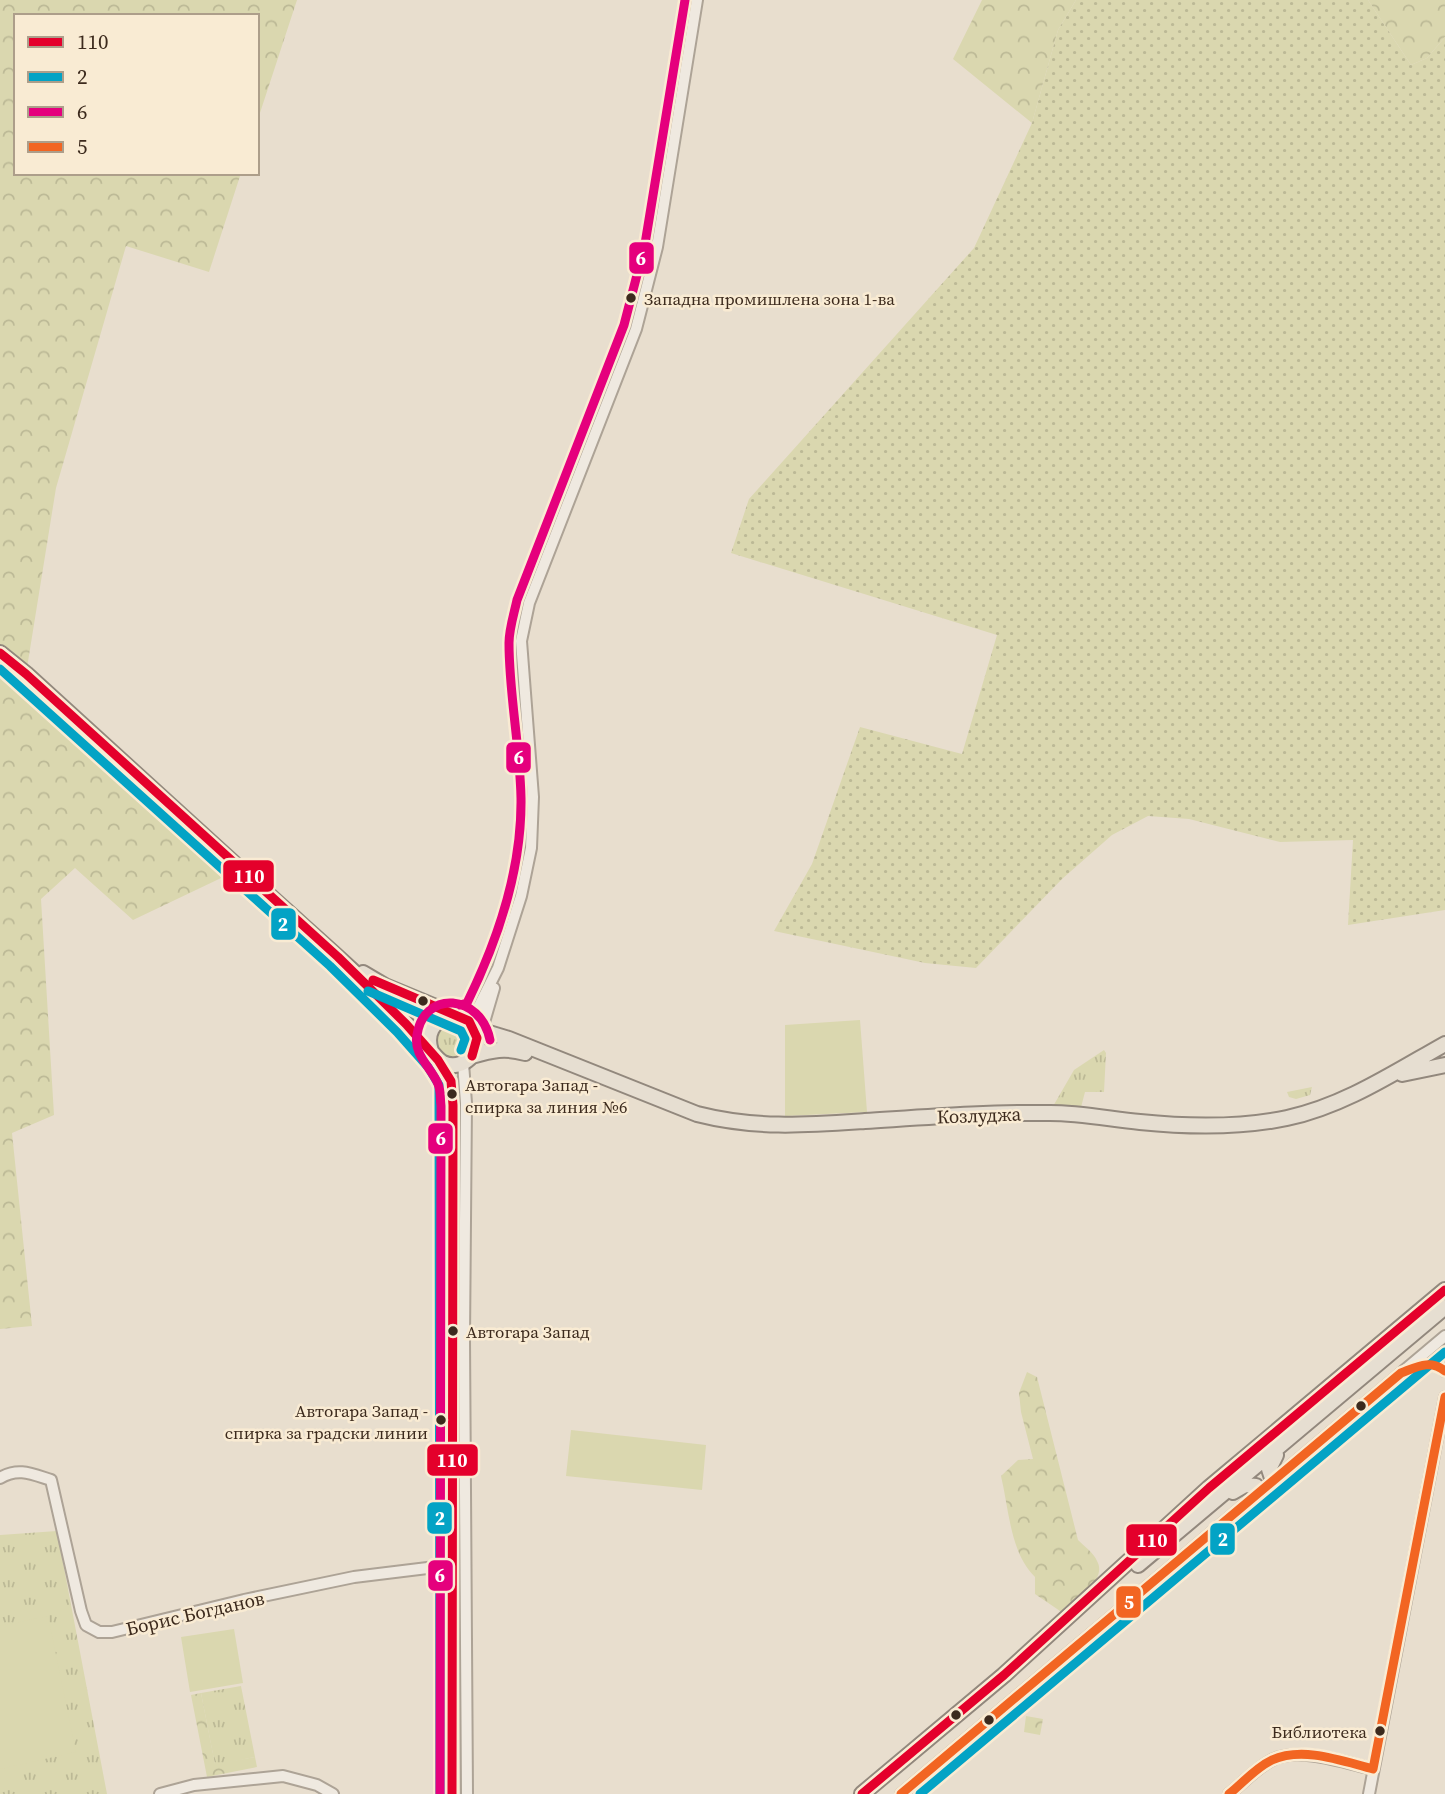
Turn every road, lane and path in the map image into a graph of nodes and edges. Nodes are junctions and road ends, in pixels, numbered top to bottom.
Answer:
1 (697, 0) edge
2 (0, 653) edge
3 (338, 957) junction
4 (498, 968) junction
5 (459, 1016) junction
6 (474, 1044) junction
7 (1445, 1044) edge
8 (434, 1055) junction
9 (1445, 1065) edge
10 (577, 1067) junction
11 (1383, 1079) junction
12 (1443, 1296) edge
13 (1445, 1336) edge
14 (1445, 1371) edge
15 (1401, 1373) junction
16 (1445, 1398) edge
17 (1289, 1440) junction
18 (0, 1478) edge
19 (1273, 1481) junction
20 (1261, 1492) junction
21 (1194, 1517) junction
22 (452, 1564) junction
23 (1004, 1675) junction
24 (1373, 1769) junction
25 (328, 1793) edge
26 (160, 1794) edge
27 (452, 1794) edge
28 (467, 1794) edge
29 (862, 1794) edge
30 (901, 1794) edge
31 (1229, 1794) edge
32 (1368, 1794) edge

1 - 4 street
2 - 3 main road
3 - 5 main road
3 - 8 main road
4 - 5 street
4 - 6 street
5 - 6 main road
5 - 8 main road
6 - 8 main road
6 - 10 main road, Козлуджа
6 - 10 main road, Козлуджа
6 - 28 street
7 - 11 main road
8 - 22 street
9 - 11 main road
10 - 11 main road, Козлуджа
12 - 17 main road
12 - 23 main road
13 - 15 street
14 - 15 street
15 - 19 street
16 - 24 street
17 - 19 main road
17 - 21 main road
18 - 22 street, Борис Богданов
19 - 20 street
20 - 21 main road
20 - 30 street
21 - 23 main road
22 - 27 street
23 - 29 main road
24 - 31 street
24 - 32 street
25 - 26 street

